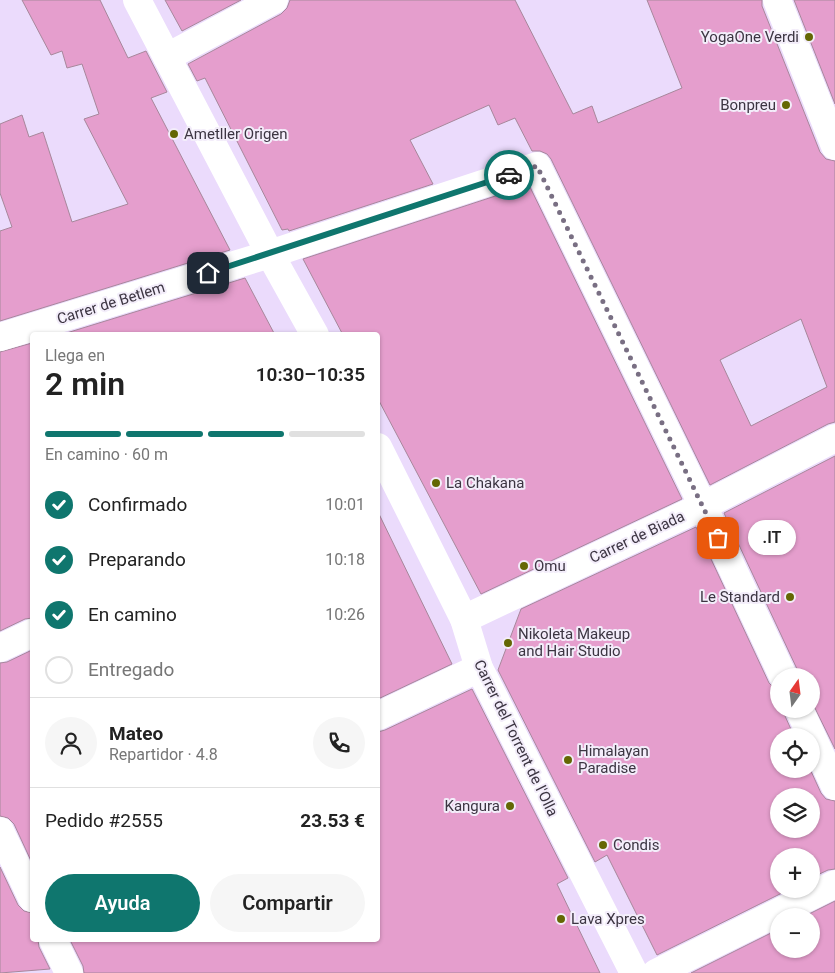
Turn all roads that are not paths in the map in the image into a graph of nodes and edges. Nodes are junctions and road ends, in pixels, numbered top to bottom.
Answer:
1 (137, 0) edge
2 (274, 0) edge
3 (777, 0) edge
4 (167, 57) junction
5 (835, 146) edge
6 (270, 254) junction
7 (313, 332) edge
8 (0, 337) edge
9 (835, 438) edge
10 (380, 454) edge
11 (703, 506) junction
12 (464, 619) junction
13 (30, 634) edge
14 (0, 648) edge
15 (478, 668) junction
16 (779, 668) edge
17 (380, 715) edge
18 (802, 718) edge
19 (835, 786) edge
20 (0, 831) edge
21 (835, 884) edge
22 (30, 894) edge
23 (54, 942) edge
24 (69, 973) edge
25 (634, 973) edge
26 (656, 973) edge

1 - 4 street
2 - 4 street
3 - 5 street
4 - 6 street
6 - 7 street
6 - 8 street, Carrer de Betlem
6 - 11 street, Carrer de Betlem
9 - 11 street, Carrer de Biada
10 - 12 street, Carrer del Torrent de l'Olla
11 - 12 street, Carrer de Biada
11 - 16 street
12 - 15 street, Carrer del Torrent de l'Olla
13 - 14 street
15 - 17 street
15 - 25 street, Carrer del Torrent de l'Olla
18 - 19 street
20 - 22 street
21 - 26 street
23 - 24 street

